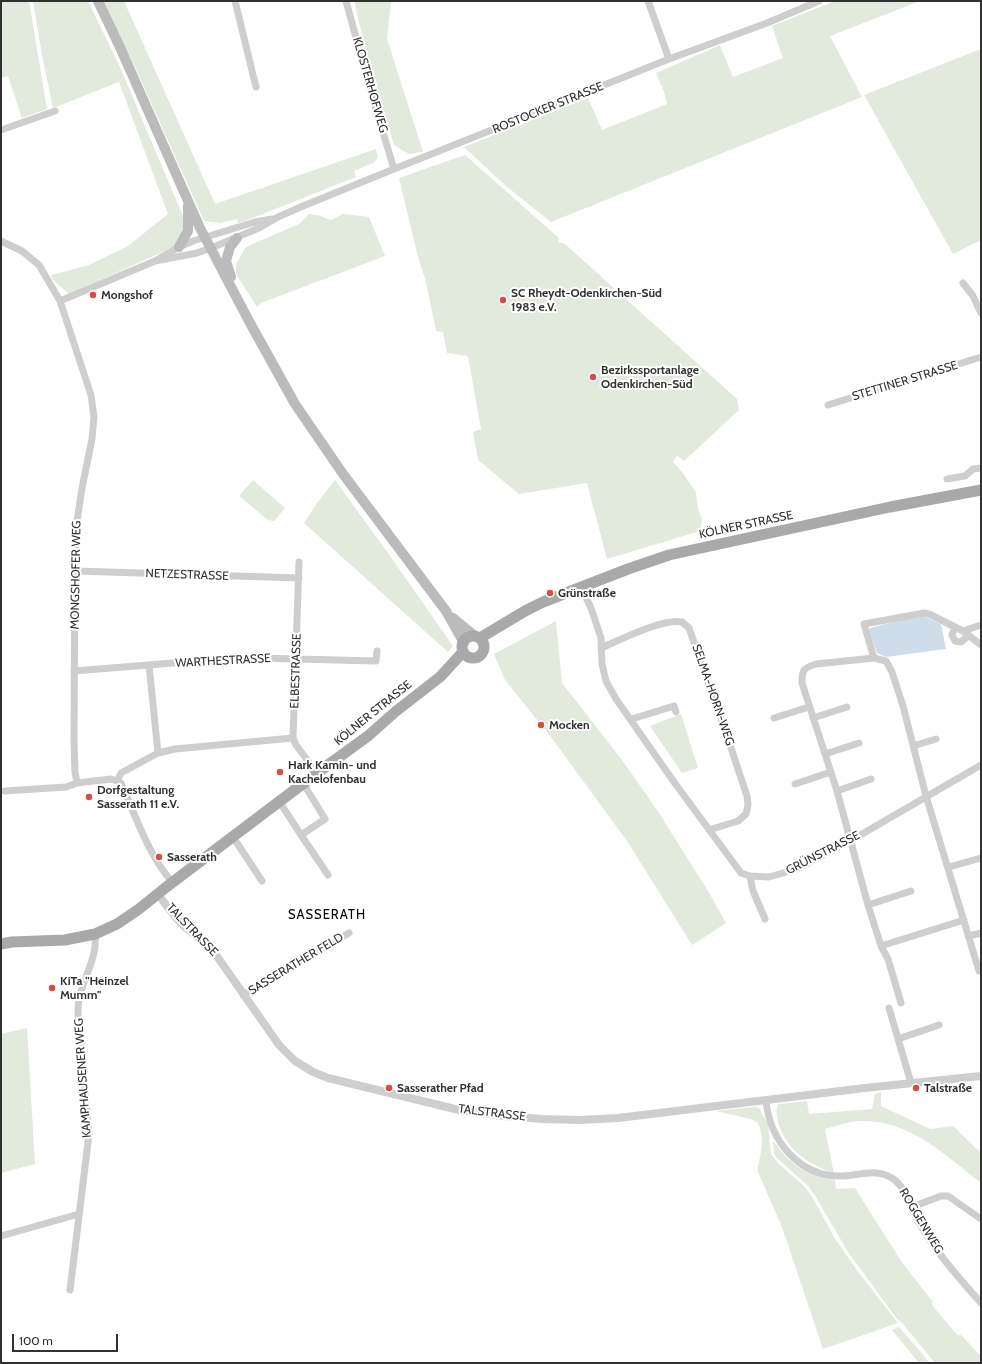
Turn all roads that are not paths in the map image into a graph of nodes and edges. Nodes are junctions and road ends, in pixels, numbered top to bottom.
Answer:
1 (98, 1) edge
2 (235, 1) edge
3 (346, 1) edge
4 (648, 1) edge
5 (819, 1) edge
6 (669, 59) junction
7 (256, 87) dead end
8 (55, 111) dead end
9 (1, 130) edge
10 (394, 169) junction
11 (188, 202) junction
12 (278, 217) junction
13 (205, 236) junction
14 (237, 238) junction
15 (1, 241) edge
16 (179, 247) junction
17 (211, 248) junction
18 (155, 261) junction
19 (963, 283) dead end
20 (60, 302) junction
21 (981, 313) edge
22 (250, 323) junction
23 (981, 357) edge
24 (828, 405) dead end
25 (981, 468) edge
26 (947, 479) dead end
27 (981, 490) edge
28 (299, 562) dead end
29 (76, 571) junction
30 (299, 578) junction
31 (581, 587) junction
32 (446, 611) junction
33 (981, 625) edge
34 (955, 627) junction
35 (966, 634) junction
36 (480, 641) junction
37 (981, 645) edge
38 (601, 648) junction
39 (376, 651) dead end
40 (466, 651) junction
41 (874, 658) junction
42 (297, 659) junction
43 (149, 665) junction
44 (74, 671) junction
45 (809, 707) junction
46 (847, 707) dead end
47 (676, 712) dead end
48 (774, 718) dead end
49 (813, 718) junction
50 (631, 720) junction
51 (293, 738) junction
52 (936, 739) dead end
53 (859, 743) dead end
54 (913, 746) junction
55 (158, 753) junction
56 (825, 754) junction
57 (981, 765) edge
58 (317, 772) junction
59 (831, 772) junction
60 (871, 779) dead end
61 (117, 781) junction
62 (77, 783) junction
63 (303, 784) junction
64 (796, 784) dead end
65 (5, 791) dead end
66 (837, 791) junction
67 (926, 796) junction
68 (279, 801) junction
69 (709, 830) junction
70 (301, 835) junction
71 (233, 837) junction
72 (850, 841) junction
73 (981, 858) edge
74 (949, 867) junction
75 (328, 875) dead end
76 (750, 876) junction
77 (262, 881) dead end
78 (172, 882) junction
79 (911, 891) dead end
80 (158, 894) junction
81 (868, 905) junction
82 (765, 919) dead end
83 (964, 920) junction
84 (349, 933) dead end
85 (981, 933) edge
86 (95, 934) junction
87 (969, 936) junction
88 (1, 944) edge
89 (881, 946) junction
90 (979, 971) dead end
91 (243, 995) junction
92 (901, 1003) dead end
93 (889, 1008) dead end
94 (939, 1025) dead end
95 (898, 1039) junction
96 (981, 1076) edge
97 (911, 1083) junction
98 (766, 1101) junction
99 (912, 1207) junction
100 (79, 1214) junction
101 (981, 1219) edge
102 (1, 1236) edge
103 (70, 1290) dead end
104 (981, 1303) edge

1 - 11 main road
2 - 7 street
3 - 10 street, KLOSTERHOFWEG
4 - 6 street
5 - 6 street, ROSTOCKER STRASSE
6 - 10 street, ROSTOCKER STRASSE
8 - 9 street
10 - 12 street, ROSTOCKER STRASSE
11 - 13 main road
11 - 16 main road
12 - 13 street, ROSTOCKER STRASSE
12 - 14 street, ROSTOCKER STRASSE
13 - 16 street, ROSTOCKER STRASSE
13 - 17 main road
14 - 17 street, ROSTOCKER STRASSE
14 - 22 main road
15 - 20 street
16 - 18 street, ROSTOCKER STRASSE
17 - 18 street, ROSTOCKER STRASSE
17 - 22 main road
18 - 20 street
19 - 21 street
20 - 29 street, MONGSHOFER WEG
22 - 32 main road
23 - 24 street, STETTINER STRASSE
25 - 26 street
27 - 31 main road, KÖLNER STRASSE
28 - 30 street, ELBESTRASSE
29 - 30 street, NETZESTRASSE
29 - 44 street, MONGSHOFER WEG
30 - 42 street, ELBESTRASSE
31 - 36 main road, KÖLNER STRASSE
31 - 38 street
32 - 36 main road
32 - 40 main road
33 - 35 street
34 - 35 street
34 - 35 street
34 - 41 street
35 - 37 street
36 - 40 main road, KÖLNER STRASSE
36 - 40 main road, KÖLNER STRASSE
38 - 50 street
38 - 69 street, SELMA-HORN-WEG
39 - 42 street, WARTHESTRASSE
40 - 58 main road, KÖLNER STRASSE
41 - 45 street
41 - 54 street
42 - 43 street, WARTHESTRASSE
42 - 51 street, ELBESTRASSE
43 - 44 street, WARTHESTRASSE
43 - 55 street
44 - 62 street, MONGSHOFER WEG
45 - 48 street
45 - 49 street
46 - 49 street
47 - 50 street
49 - 56 street
50 - 69 street
51 - 55 street
51 - 58 street
52 - 54 street
53 - 56 street
54 - 67 street
55 - 61 street
56 - 59 street
57 - 67 street, GRÜNSTRASSE
58 - 63 main road, KÖLNER STRASSE
59 - 64 street
59 - 66 street
60 - 66 street
61 - 62 street
61 - 78 street
62 - 65 street
63 - 68 main road, KÖLNER STRASSE
63 - 70 street
66 - 72 street
67 - 72 street, GRÜNSTRASSE
67 - 74 street
68 - 70 street
68 - 71 main road, KÖLNER STRASSE
69 - 76 street
70 - 75 street
71 - 77 street
71 - 78 main road, KÖLNER STRASSE
72 - 76 street, GRÜNSTRASSE
72 - 81 street
73 - 74 street
74 - 83 street
76 - 82 street
78 - 80 main road, KÖLNER STRASSE
79 - 81 street
80 - 86 main road, KÖLNER STRASSE
80 - 91 street, TALSTRASSE
81 - 89 street
83 - 87 street
83 - 89 street
84 - 91 street, SASSERATHER FELD
85 - 87 street
86 - 88 main road, KÖLNER STRASSE
86 - 100 street, KAMPHAUSENER WEG
87 - 90 street
89 - 92 street
91 - 98 street, TALSTRASSE
93 - 95 street
94 - 95 street
95 - 97 street
96 - 97 street, TALSTRASSE
97 - 98 street, TALSTRASSE
98 - 99 street, ROGGENWEG
99 - 101 street
99 - 104 street, ROGGENWEG
100 - 102 street
100 - 103 street, KAMPHAUSENER WEG

